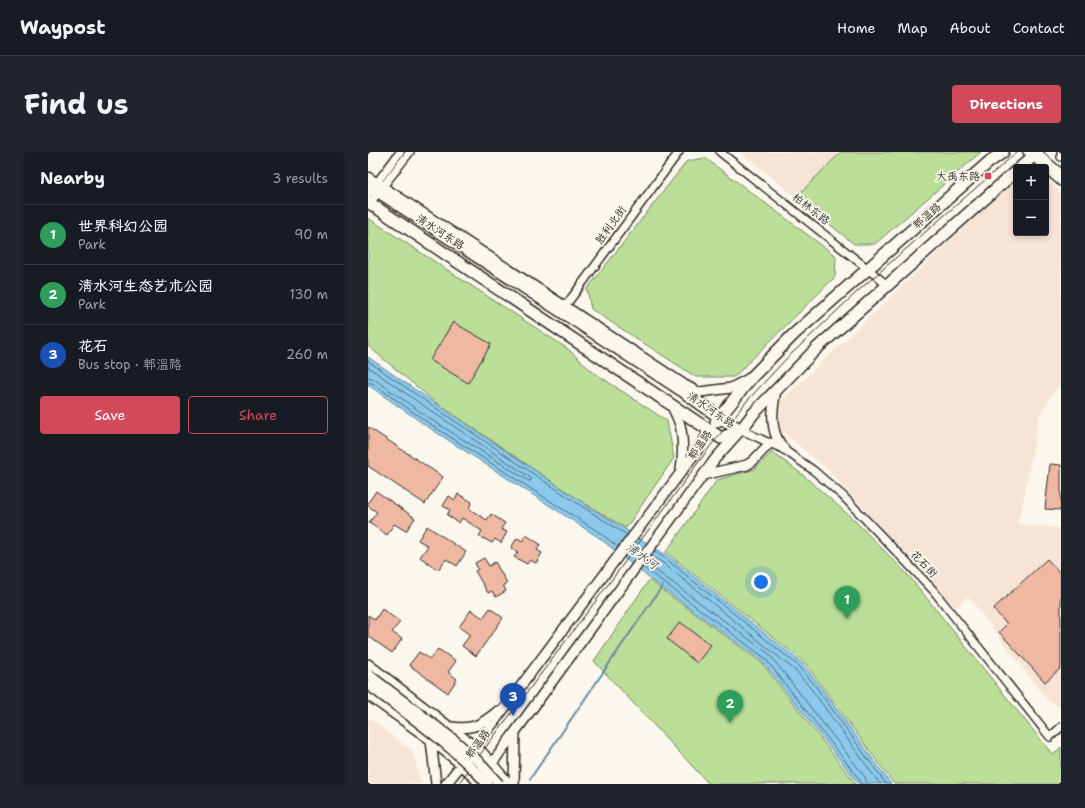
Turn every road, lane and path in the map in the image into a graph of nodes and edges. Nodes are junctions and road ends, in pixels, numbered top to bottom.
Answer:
1 (400, 152) edge
2 (410, 152) edge
3 (679, 152) edge
4 (720, 152) edge
5 (1003, 152) edge
6 (1061, 152) edge
7 (1034, 153) edge
8 (990, 157) edge
9 (1061, 157) edge
10 (1024, 164) edge
11 (1042, 164) edge
12 (1049, 171) edge
13 (1013, 174) edge
14 (1049, 175) edge
15 (368, 176) edge
16 (1059, 177) edge
17 (373, 192) edge
18 (868, 268) junction
19 (887, 285) junction
20 (563, 308) junction
21 (752, 378) junction
22 (776, 390) junction
23 (684, 392) junction
24 (700, 392) junction
25 (670, 404) junction
26 (719, 417) junction
27 (710, 430) junction
28 (741, 430) junction
29 (770, 443) junction
30 (784, 449) junction
31 (680, 472) junction
32 (703, 475) junction
33 (368, 664) edge
34 (368, 674) edge
35 (368, 685) edge
36 (368, 695) edge
37 (510, 701) junction
38 (451, 727) junction
39 (1061, 727) edge
40 (515, 732) junction
41 (431, 740) junction
42 (476, 746) junction
43 (492, 763) junction
44 (462, 765) junction
45 (481, 783) edge
46 (436, 784) edge
47 (446, 784) edge
48 (499, 784) edge
49 (509, 784) edge
50 (514, 784) edge

1 - 17 street
2 - 17 street
3 - 20 street, 胜利北街
4 - 18 street, 柏林东路
5 - 8 highway, 郫温路
6 - 9 street
7 - 10 highway
7 - 11 street
7 - 16 street
8 - 18 highway, 郫温路
12 - 16 street
13 - 19 highway, 郫温路
14 - 16 street
15 - 17 street
17 - 20 highway, 清水河东路
17 - 25 highway, 清水河东路
18 - 19 street, 柏林东路
18 - 21 highway, 郫温路
19 - 22 highway, 郫温路
20 - 23 highway, 清水河东路
20 - 24 street
21 - 24 main road
21 - 26 highway, 郫温路
22 - 28 highway, 郫温路
22 - 30 main road
23 - 24 main road
23 - 26 highway, 清水河东路
25 - 27 highway, 清水河东路
25 - 31 main road
26 - 27 highway, 郫温路
26 - 28 highway, 清水河东路
27 - 28 highway, 清水河东路
27 - 31 main road, 郫温路
28 - 29 street, 花石街
28 - 32 main road, 郫温路
29 - 30 street, 花石街
29 - 32 main road
30 - 39 street, 花石街
31 - 37 main road, 郫温路
32 - 40 main road, 郫温路
33 - 38 main road
34 - 48 main road, bridge
35 - 45 main road, bridge
36 - 41 main road
37 - 38 main road
37 - 42 main road, 郫温路
38 - 42 main road
40 - 43 main road, 郫温路
40 - 50 main road
41 - 44 main road
41 - 46 main road
42 - 43 main road
42 - 44 main road, 郫温路
43 - 45 main road, 郫温路
43 - 49 main road
44 - 45 main road
44 - 47 main road, 郫温路

